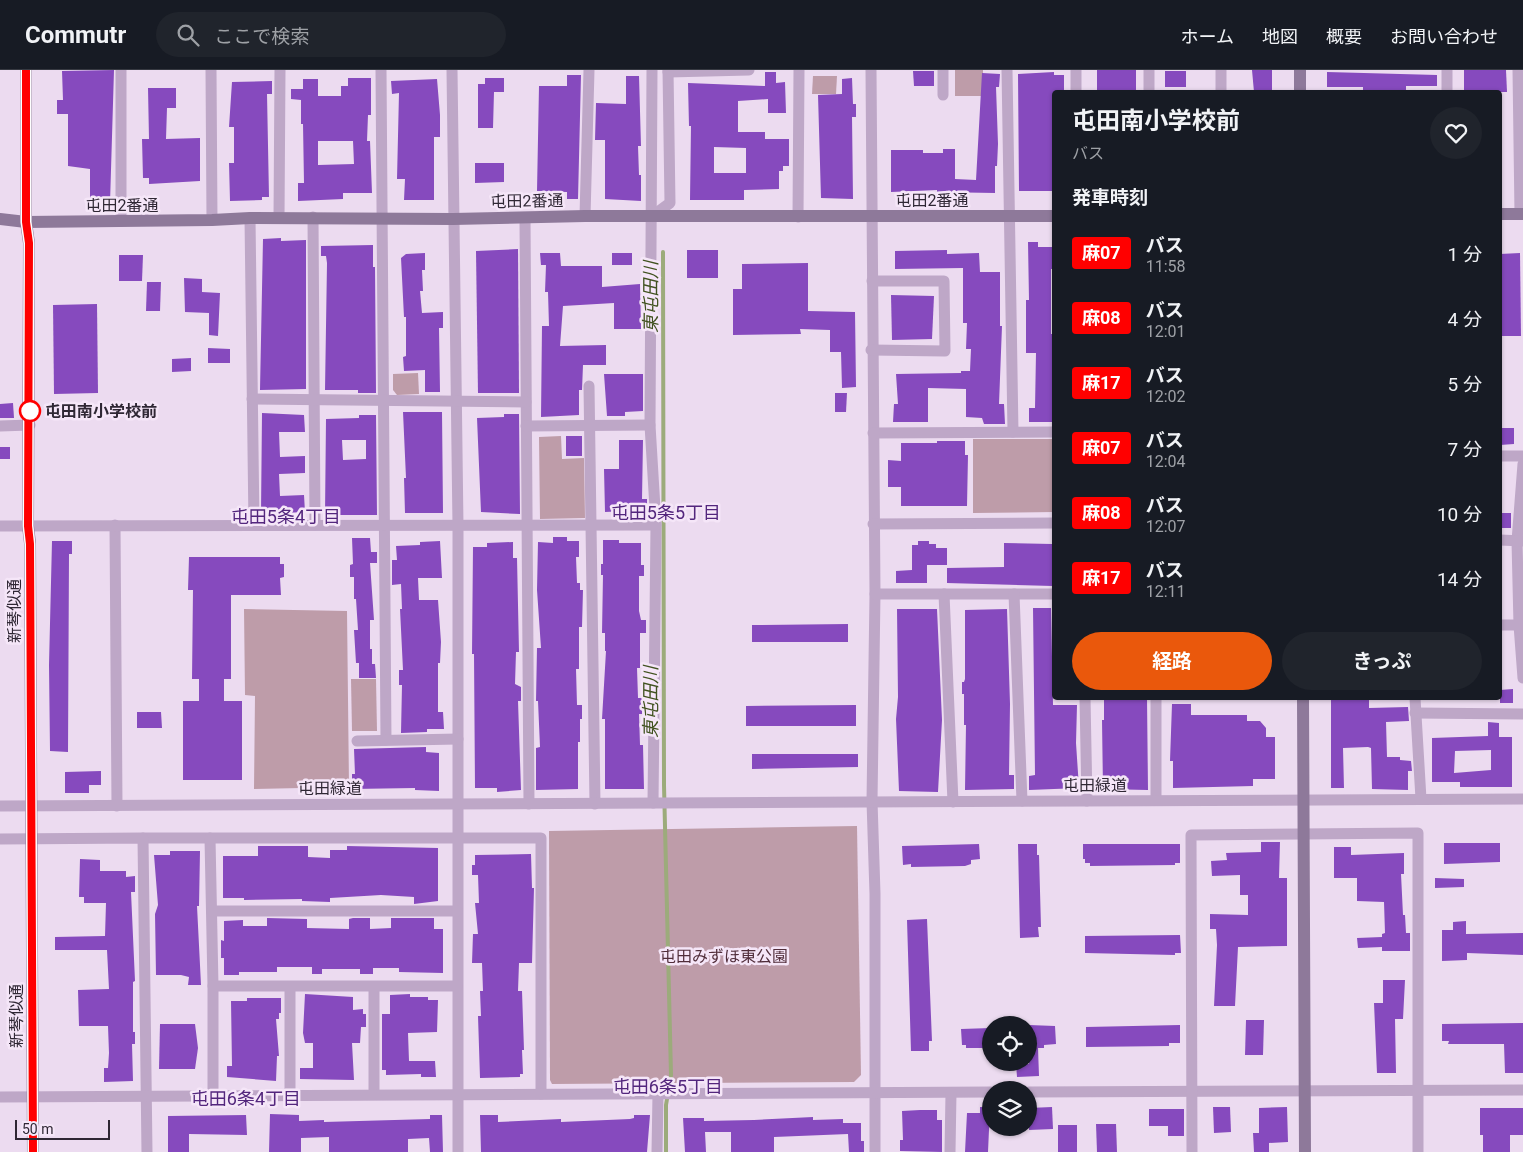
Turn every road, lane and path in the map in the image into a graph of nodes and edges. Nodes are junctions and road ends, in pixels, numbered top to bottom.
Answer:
1 (26, 70) edge
2 (121, 70) edge
3 (212, 70) edge
4 (280, 70) edge
5 (382, 70) edge
6 (452, 70) edge
7 (589, 70) edge
8 (652, 70) edge
9 (749, 70) edge
10 (799, 70) edge
11 (871, 70) edge
12 (943, 70) edge
13 (1007, 70) edge
14 (1076, 70) edge
15 (1150, 70) edge
16 (1221, 70) edge
17 (1300, 70) edge
18 (1446, 70) edge
19 (1518, 70) edge
20 (668, 71) edge
21 (1076, 90) edge
22 (1149, 90) edge
23 (1221, 90) edge
24 (1300, 90) edge
25 (1447, 90) edge
26 (942, 95) dead end
27 (1502, 214) edge
28 (1521, 214) edge
29 (585, 216) junction
30 (1010, 216) junction
31 (1052, 216) edge
32 (313, 217) junction
33 (651, 217) junction
34 (871, 217) junction
35 (250, 218) junction
36 (279, 218) junction
37 (525, 218) junction
38 (798, 218) junction
39 (0, 219) edge
40 (453, 219) junction
41 (212, 220) junction
42 (383, 220) junction
43 (121, 221) junction
44 (26, 222) junction
45 (872, 281) junction
46 (871, 350) junction
47 (589, 386) dead end
48 (252, 399) junction
49 (314, 400) junction
50 (384, 401) junction
51 (457, 402) junction
52 (526, 402) junction
53 (588, 424) junction
54 (30, 425) junction
55 (650, 425) junction
56 (0, 426) edge
57 (526, 426) junction
58 (1014, 432) junction
59 (1052, 432) edge
60 (873, 433) junction
61 (1502, 456) edge
62 (1523, 456) edge
63 (1523, 464) edge
64 (1052, 523) edge
65 (873, 524) junction
66 (115, 525) junction
67 (254, 525) junction
68 (315, 525) junction
69 (384, 525) junction
70 (656, 525) junction
71 (0, 526) edge
72 (28, 526) junction
73 (458, 526) junction
74 (527, 526) junction
75 (591, 526) junction
76 (1502, 540) edge
77 (1520, 541) edge
78 (875, 594) junction
79 (944, 594) junction
80 (1014, 594) junction
81 (1052, 594) edge
82 (1521, 625) edge
83 (1502, 626) edge
84 (1523, 678) edge
85 (1085, 700) edge
86 (1156, 700) edge
87 (1303, 700) edge
88 (1415, 700) edge
89 (1415, 713) junction
90 (1523, 714) edge
91 (386, 740) junction
92 (458, 740) junction
93 (357, 741) dead end
94 (1421, 799) junction
95 (1523, 799) edge
96 (1156, 800) junction
97 (1302, 800) junction
98 (872, 801) junction
99 (1022, 801) junction
100 (1087, 801) junction
101 (953, 802) junction
102 (660, 803) junction
103 (459, 804) junction
104 (529, 804) junction
105 (595, 804) junction
106 (0, 806) edge
107 (31, 806) junction
108 (117, 806) junction
109 (1303, 833) junction
110 (143, 838) junction
111 (210, 838) junction
112 (459, 838) junction
113 (0, 839) edge
114 (31, 839) junction
115 (212, 911) junction
116 (457, 911) junction
117 (213, 986) junction
118 (290, 986) junction
119 (457, 986) junction
120 (374, 987) junction
121 (1304, 1090) junction
122 (1418, 1090) junction
123 (1523, 1090) edge
124 (1191, 1091) junction
125 (875, 1092) junction
126 (982, 1092) edge
127 (1037, 1092) edge
128 (951, 1093) junction
129 (374, 1094) junction
130 (541, 1094) junction
131 (666, 1094) junction
132 (290, 1095) junction
133 (458, 1095) junction
134 (33, 1096) junction
135 (144, 1096) junction
136 (214, 1096) junction
137 (0, 1097) edge
138 (33, 1152) edge
139 (147, 1152) edge
140 (458, 1152) edge
141 (657, 1152) edge
142 (875, 1152) edge
143 (950, 1152) edge
144 (1192, 1152) edge
145 (1305, 1152) edge
146 (1418, 1152) edge

1 - 44 street, 新琴似通
2 - 43 street
3 - 41 street
4 - 36 street
5 - 42 street
6 - 40 street
7 - 29 street
8 - 33 street
9 - 20 street
10 - 38 street
11 - 34 street
12 - 26 street
13 - 30 street
14 - 21 street
15 - 22 street
16 - 23 street
17 - 24 street
18 - 25 street
19 - 28 street
20 - 33 street
27 - 28 street
29 - 33 street, 屯田2番通
29 - 37 street, 屯田2番通
30 - 31 street, 屯田2番通
30 - 34 street, 屯田2番通
30 - 58 street
32 - 36 street, 屯田2番通
32 - 42 street, 屯田2番通
32 - 49 street
33 - 38 street, 屯田2番通
33 - 55 street
34 - 38 street, 屯田2番通
34 - 45 street
35 - 36 street, 屯田2番通
35 - 41 street, 屯田2番通
35 - 48 street
37 - 40 street, 屯田2番通
37 - 52 street
39 - 44 street, 屯田2番通
40 - 42 street, 屯田2番通
40 - 51 street
41 - 43 street, 屯田2番通
42 - 50 street
43 - 44 street, 屯田2番通
44 - 54 street, 新琴似通
45 - 46 street
45 - 46 street
46 - 60 street
47 - 53 street
48 - 49 street
48 - 67 street
49 - 50 street
49 - 68 street
50 - 51 street
50 - 69 street
51 - 52 street
51 - 73 street
52 - 57 street
53 - 55 street
53 - 57 street
53 - 75 street
54 - 56 street
54 - 72 street, 新琴似通
55 - 70 street
57 - 74 street
58 - 59 street
58 - 60 street
60 - 65 street
61 - 62 street
63 - 77 street
64 - 65 street
65 - 78 street
66 - 67 street
66 - 72 street
66 - 108 street
67 - 68 street
68 - 69 street
69 - 73 street
69 - 91 street
70 - 75 street
70 - 102 street
71 - 72 street
72 - 107 street, 新琴似通
73 - 74 street
73 - 92 street
74 - 75 street
74 - 104 street
75 - 105 street
76 - 77 street
77 - 82 street
78 - 79 street
78 - 98 street
79 - 80 street
79 - 101 street
80 - 81 street
80 - 99 street
82 - 83 street
82 - 84 street
85 - 100 street
86 - 96 street
87 - 97 street
88 - 89 street
89 - 90 street
89 - 94 street
91 - 92 street
91 - 93 street
92 - 103 street
94 - 95 street, 屯田緑道
94 - 97 street, 屯田緑道
96 - 97 street, 屯田緑道
96 - 100 street, 屯田緑道
97 - 109 street
98 - 101 street, 屯田緑道
98 - 102 street, 屯田緑道
98 - 125 street
99 - 100 street, 屯田緑道
99 - 101 street, 屯田緑道
102 - 105 street, 屯田緑道
103 - 104 street, 屯田緑道
103 - 108 street, 屯田緑道
103 - 112 street
104 - 105 street, 屯田緑道
106 - 107 street, 屯田緑道
107 - 108 street, 屯田緑道
107 - 114 street, 新琴似通
109 - 121 street
109 - 122 street
109 - 124 street
110 - 111 street
110 - 114 street
110 - 135 street
111 - 112 street
111 - 115 street
112 - 116 street
112 - 130 street
113 - 114 street
114 - 134 street, 新琴似通
115 - 116 street
115 - 117 street
116 - 119 street
117 - 118 street
117 - 136 street
118 - 120 street
118 - 132 street
119 - 120 street
119 - 133 street
120 - 129 street
121 - 122 street
121 - 124 street
121 - 145 street
122 - 123 street
122 - 146 street
124 - 127 street
124 - 144 street
125 - 128 street
125 - 131 street
125 - 142 street
126 - 128 street
128 - 143 street
129 - 132 street
129 - 133 street
130 - 131 street
130 - 133 street
131 - 141 street
132 - 136 street
133 - 140 street
134 - 135 street
134 - 137 street
134 - 138 street, 新琴似通
135 - 136 street
135 - 139 street

